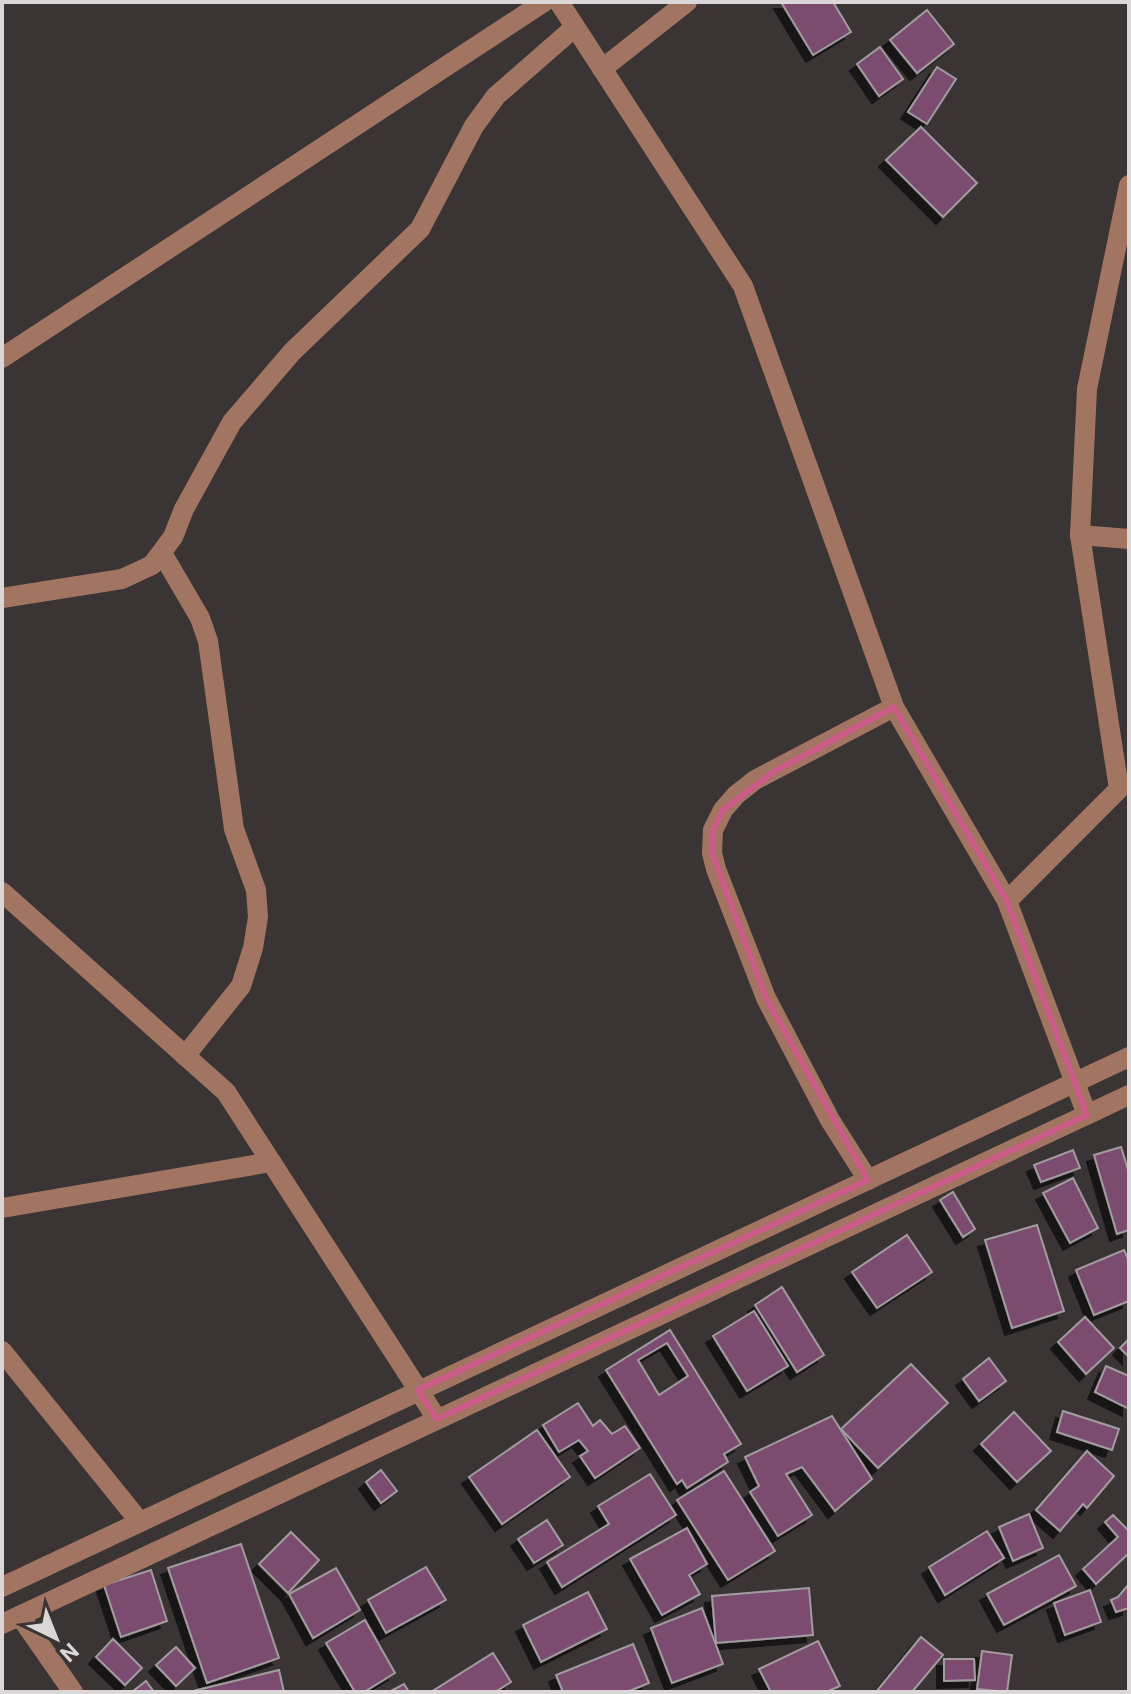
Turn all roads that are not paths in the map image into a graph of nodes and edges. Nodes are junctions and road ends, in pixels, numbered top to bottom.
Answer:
1 (544, 2) edge
2 (559, 2) edge
3 (687, 2) edge
4 (575, 27) junction
5 (602, 69) junction
6 (1129, 185) edge
7 (2, 358) edge
8 (1080, 535) junction
9 (1129, 539) edge
10 (162, 553) junction
11 (2, 598) edge
12 (894, 707) junction
13 (2, 892) edge
14 (1007, 901) junction
15 (185, 1056) junction
16 (1129, 1057) edge
17 (1075, 1082) junction
18 (1129, 1095) edge
19 (1087, 1115) junction
20 (271, 1162) junction
21 (868, 1180) junction
22 (2, 1208) edge
23 (2, 1351) edge
24 (418, 1390) junction
25 (437, 1419) junction
26 (140, 1522) junction
27 (2, 1587) edge
28 (11, 1620) edge
29 (73, 1692) edge

1 - 7 street
2 - 4 street
3 - 5 street
4 - 5 street
4 - 10 street
5 - 12 street
6 - 8 street
8 - 9 street
8 - 14 street
10 - 11 street
10 - 15 street
12 - 14 street
12 - 21 street
13 - 15 street
14 - 17 street
15 - 20 street
16 - 17 street
17 - 19 street
17 - 21 street
18 - 19 street
19 - 25 street
20 - 22 street
20 - 24 street
21 - 24 street
23 - 26 street
24 - 25 street
24 - 26 street
25 - 28 street
26 - 27 street
28 - 29 street

